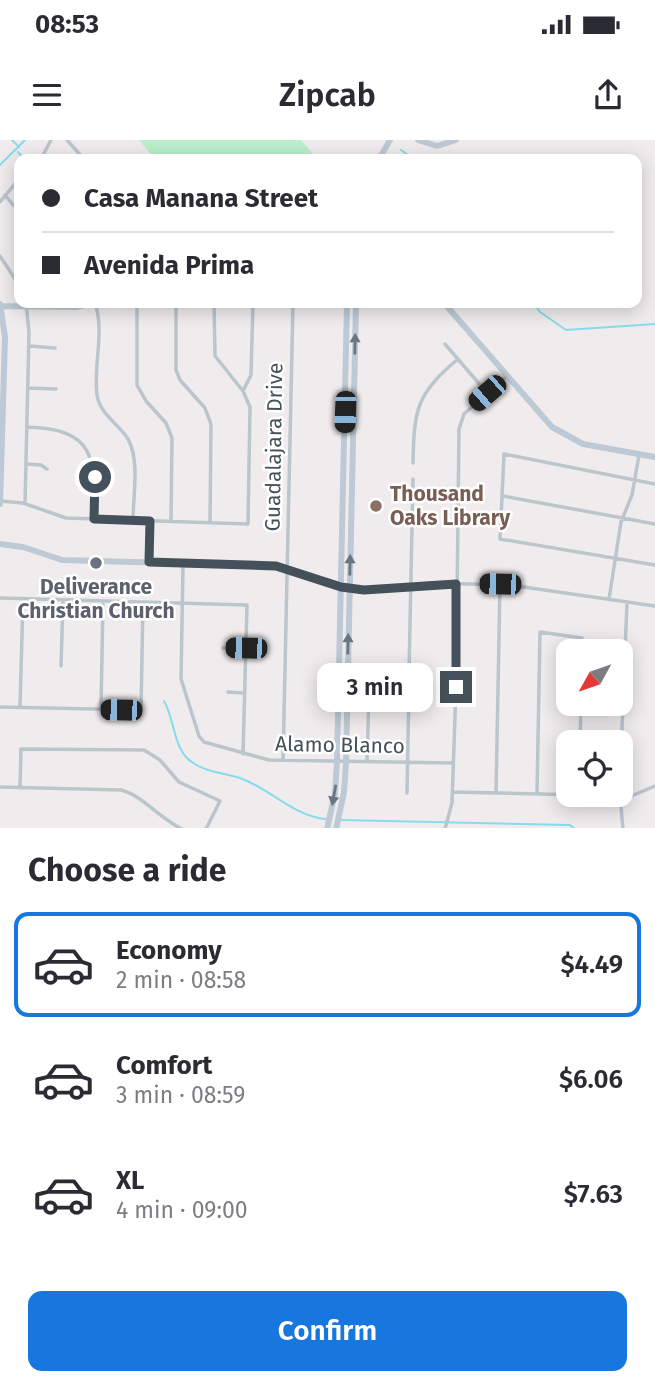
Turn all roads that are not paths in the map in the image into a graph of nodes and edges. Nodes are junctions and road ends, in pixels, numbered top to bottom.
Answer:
1 (67, 140) edge
2 (418, 140) edge
3 (456, 140) edge
4 (80, 154) edge
5 (14, 184) edge
6 (4, 195) junction
7 (0, 202) edge
8 (14, 206) edge
9 (0, 256) edge
10 (14, 277) edge
11 (0, 305) edge
12 (26, 308) edge
13 (95, 308) edge
14 (137, 308) edge
15 (176, 308) edge
16 (214, 308) edge
17 (253, 308) edge
18 (293, 308) edge
19 (347, 308) edge
20 (356, 308) edge
21 (448, 308) edge
22 (444, 344) dead end
23 (29, 346) junction
24 (55, 348) dead end
25 (458, 359) junction
26 (507, 376) junction
27 (28, 388) junction
28 (56, 389) dead end
29 (243, 391) junction
30 (487, 393) junction
31 (27, 427) junction
32 (639, 454) junction
33 (655, 457) edge
34 (413, 463) dead end
35 (26, 464) junction
36 (47, 468) dead end
37 (413, 479) dead end
38 (635, 480) junction
39 (655, 484) edge
40 (503, 496) junction
41 (0, 503) edge
42 (25, 503) junction
43 (94, 519) junction
44 (622, 519) junction
45 (133, 520) junction
46 (150, 521) junction
47 (171, 522) junction
48 (210, 523) junction
49 (655, 524) edge
50 (0, 544) edge
51 (615, 558) junction
52 (149, 562) junction
53 (183, 563) junction
54 (655, 565) edge
55 (287, 569) junction
56 (456, 584) junction
57 (500, 584) junction
58 (411, 585) junction
59 (341, 587) junction
60 (349, 588) junction
61 (0, 598) edge
62 (23, 599) junction
63 (609, 599) junction
64 (63, 600) junction
65 (103, 601) junction
66 (627, 602) junction
67 (143, 603) junction
68 (183, 604) junction
69 (655, 606) edge
70 (582, 639) edge
71 (223, 648) dead end
72 (246, 648) junction
73 (61, 666) dead end
74 (409, 672) dead end
75 (373, 688) dead end
76 (409, 688) dead end
77 (228, 692) dead end
78 (244, 693) junction
79 (0, 707) edge
80 (20, 707) junction
81 (101, 709) junction
82 (622, 730) edge
83 (243, 754) junction
84 (283, 760) junction
85 (337, 761) junction
86 (346, 762) junction
87 (367, 762) junction
88 (408, 763) junction
89 (453, 763) junction
90 (655, 786) edge
91 (0, 787) edge
92 (20, 788) junction
93 (452, 792) junction
94 (407, 793) dead end
95 (496, 793) junction
96 (537, 794) junction
97 (556, 794) edge
98 (633, 795) edge
99 (621, 807) edge
100 (446, 826) edge
101 (182, 828) edge
102 (206, 828) edge
103 (327, 828) edge
104 (336, 828) edge
105 (623, 828) edge

1 - 4 street
2 - 3 main road
5 - 6 street
6 - 7 street
6 - 8 street
9 - 10 street
11 - 41 main road
12 - 23 street
13 - 45 street
14 - 47 street
15 - 48 street
16 - 29 street
17 - 29 street
18 - 55 street, Guadalajara Drive
19 - 59 main road
60 -> 20 main road
21 - 26 main road
22 - 25 street
23 - 24 street
23 - 27 street
25 - 30 street
25 - 34 street
26 - 30 street
26 - 32 main road
27 - 28 street
27 - 31 street
29 - 48 street
30 - 56 street
31 - 35 street
31 - 43 street
32 - 33 main road
32 - 38 street
35 - 36 street
35 - 42 street
37 - 58 street
38 - 39 street
38 - 40 street
38 - 44 street
40 - 44 street
40 - 51 street
41 - 42 street
42 - 43 street
43 - 45 street
44 - 49 street
44 - 51 street
45 - 46 street
46 - 47 street
46 - 52 street
47 - 48 street
50 - 52 main road
51 - 54 street
51 - 63 street
52 - 53 main road
53 - 55 main road
53 - 68 street, Alamo Blanco
55 - 59 main road
55 - 84 street, Guadalajara Drive
56 - 57 street
56 - 58 street
56 - 89 street
57 - 63 street
57 - 95 street
58 - 60 street
58 - 74 street
59 - 60 main road
59 - 85 main road
86 -> 60 main road
61 - 62 street
62 - 64 street
62 - 80 street
63 - 66 street
64 - 65 street
64 - 73 street
65 - 67 street
65 - 81 street
66 - 69 street
66 - 82 street
67 - 68 street
67 - 81 street
68 - 72 street
68 - 83 street, Alamo Blanco
70 - 96 street
71 - 72 street
72 - 78 street
75 - 87 street
76 - 88 street
77 - 78 street
78 - 83 street
79 - 80 street
80 - 81 street
83 - 84 street, Alamo Blanco
84 - 85 street, Alamo Blanco
85 - 86 street, Alamo Blanco
85 -> 103 main road
86 - 87 street, Alamo Blanco
86 - 104 main road
87 - 88 street, Alamo Blanco
88 - 89 street, Alamo Blanco
88 - 94 street
89 - 93 street
90 - 98 street
91 - 92 street
92 - 101 street
92 - 102 street
93 - 95 street
93 - 100 street
95 - 96 street
96 - 97 street
99 - 105 street

